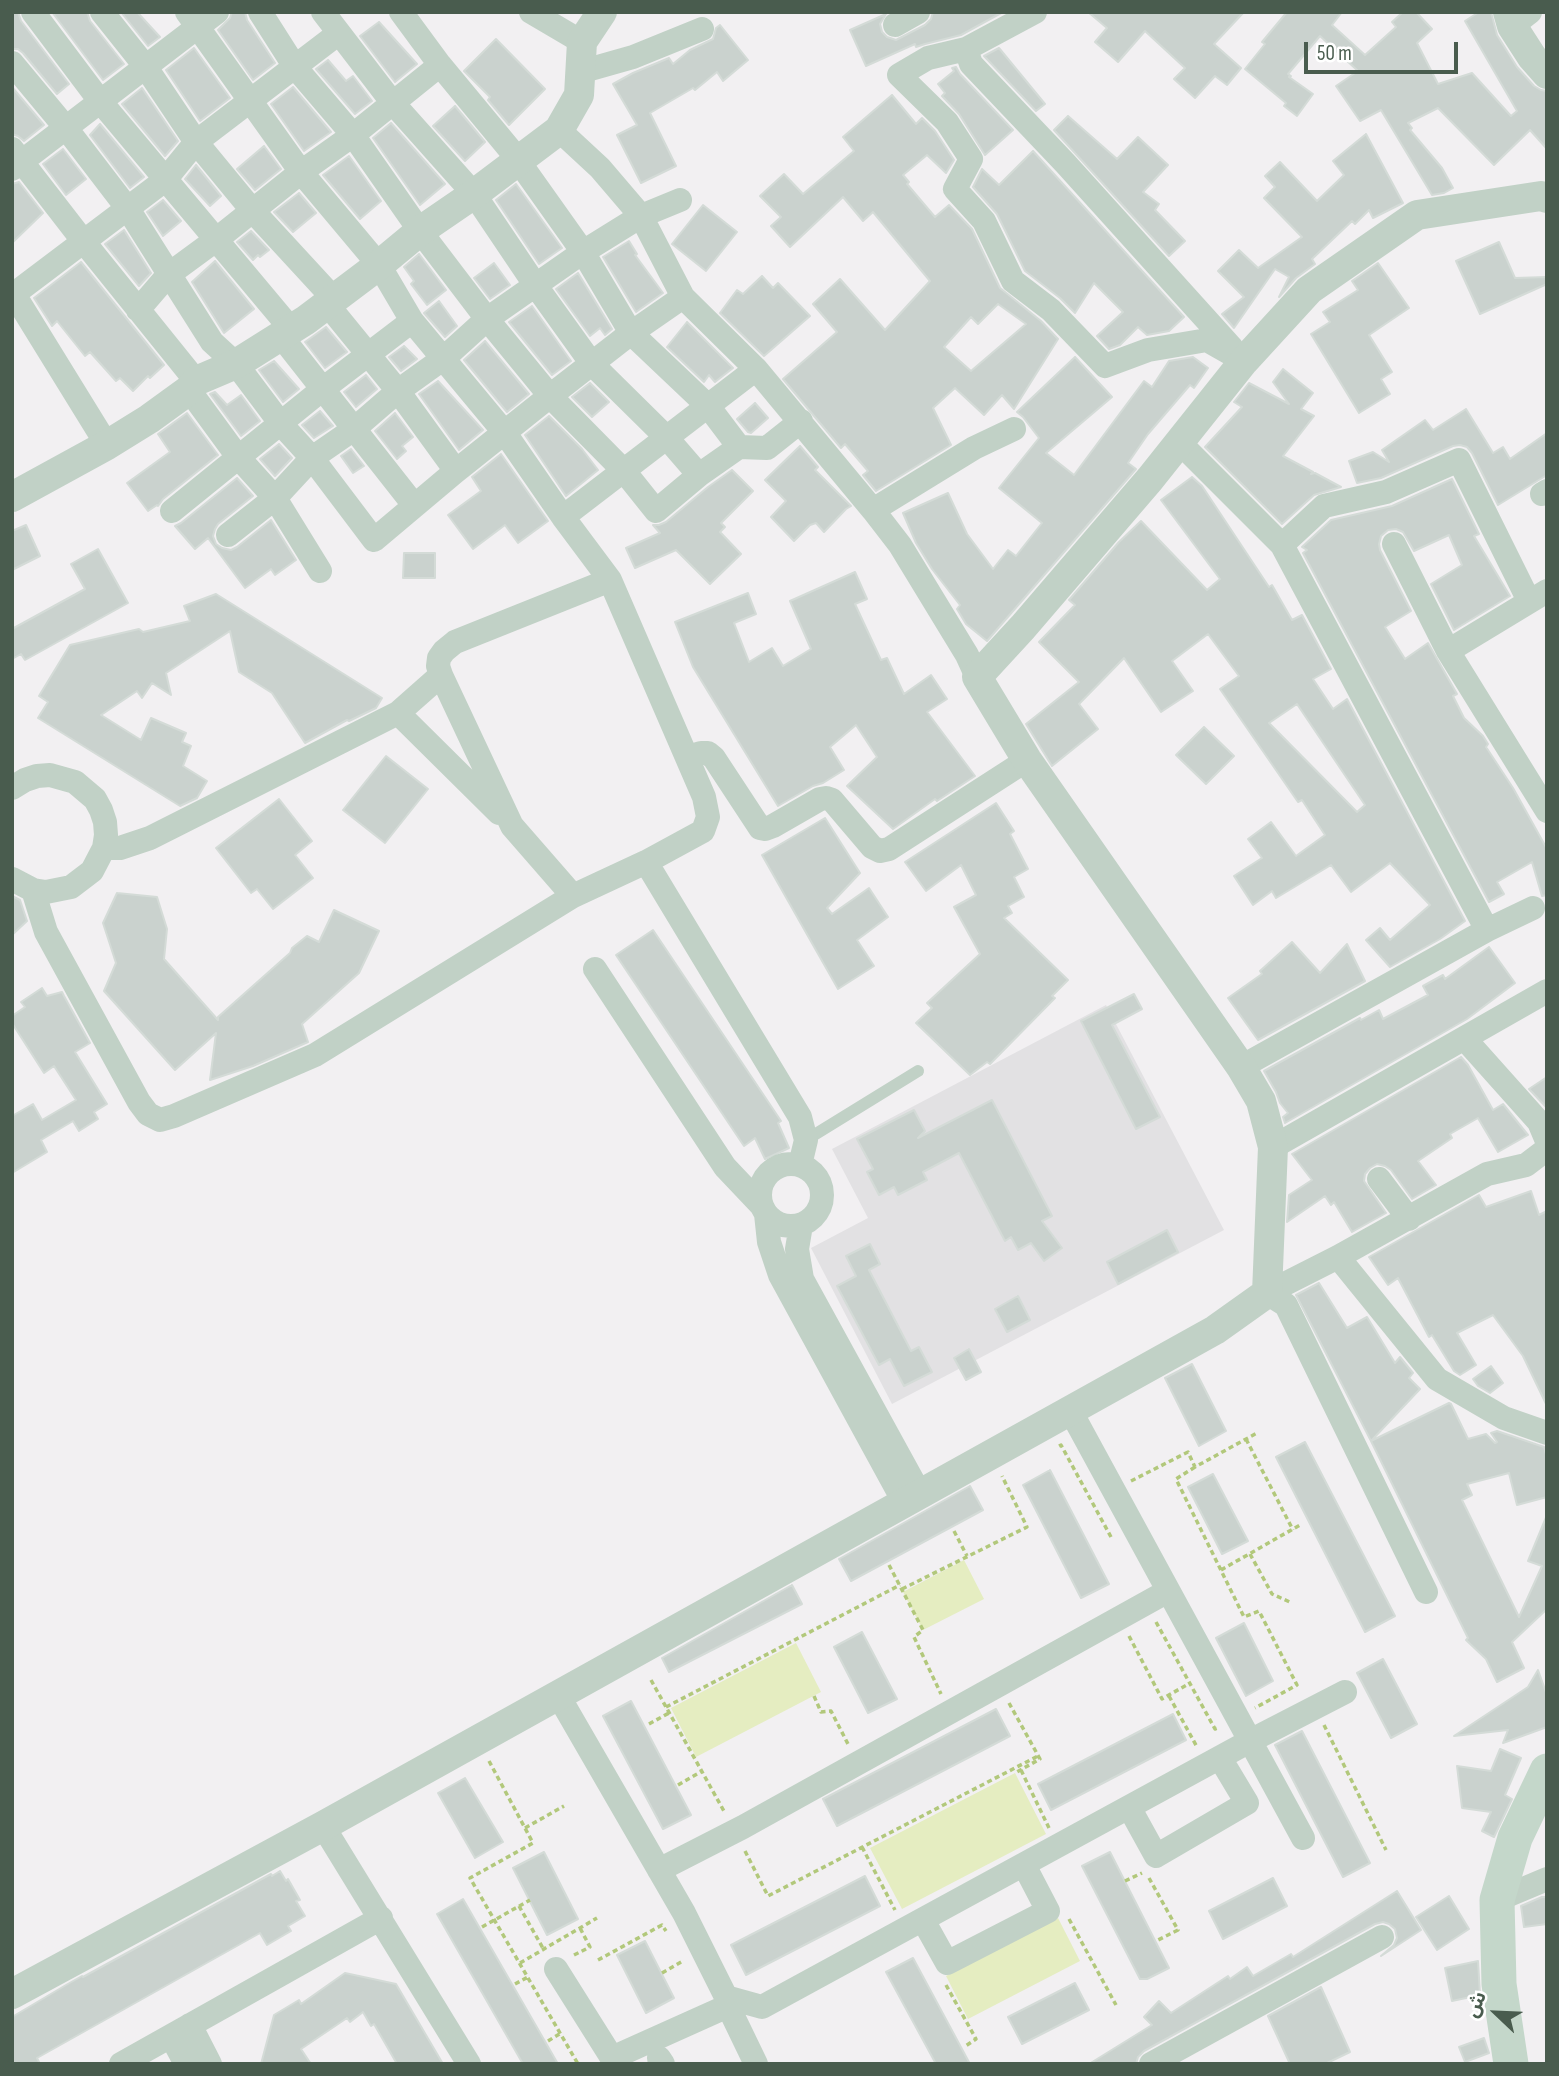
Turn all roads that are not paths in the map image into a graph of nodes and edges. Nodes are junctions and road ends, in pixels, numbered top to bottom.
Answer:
1 (33, 12) edge
2 (102, 12) edge
3 (260, 12) edge
4 (323, 12) edge
5 (401, 12) edge
6 (531, 12) edge
7 (601, 12) edge
8 (918, 12) edge
9 (1035, 12) edge
10 (200, 17) edge
11 (1517, 17) edge
12 (895, 25) dead end
13 (702, 29) dead end
14 (339, 33) junction
15 (582, 42) junction
16 (967, 49) junction
17 (12, 63) edge
18 (440, 65) junction
19 (145, 66) junction
20 (295, 66) junction
21 (580, 72) junction
22 (1547, 74) edge
23 (251, 99) junction
24 (100, 101) junction
25 (392, 102) junction
26 (66, 128) junction
27 (559, 130) junction
28 (353, 135) junction
29 (196, 142) junction
30 (16, 160) edge
31 (518, 160) junction
32 (301, 172) junction
33 (165, 180) junction
34 (474, 194) junction
35 (1547, 198) edge
36 (680, 200) dead end
37 (128, 209) junction
38 (252, 210) junction
39 (642, 216) junction
40 (420, 231) junction
41 (217, 239) junction
42 (84, 242) junction
43 (583, 252) junction
44 (379, 265) junction
45 (168, 275) junction
46 (536, 286) junction
47 (13, 292) edge
48 (683, 297) junction
49 (331, 302) junction
50 (138, 310) junction
51 (487, 319) junction
52 (412, 321) junction
53 (286, 332) junction
54 (631, 333) junction
55 (369, 355) junction
56 (444, 358) junction
57 (1244, 361) junction
58 (236, 364) junction
59 (592, 365) junction
60 (756, 369) junction
61 (192, 386) junction
62 (324, 388) junction
63 (398, 391) junction
64 (550, 396) junction
65 (708, 406) junction
66 (801, 421) junction
67 (281, 424) junction
68 (354, 429) junction
69 (1014, 429) dead end
70 (505, 433) junction
71 (667, 438) junction
72 (1180, 443) junction
73 (107, 445) junction
74 (740, 447) junction
75 (238, 457) junction
76 (312, 458) junction
77 (456, 471) junction
78 (624, 471) junction
79 (699, 475) junction
80 (12, 497) edge
81 (275, 498) junction
82 (414, 505) junction
83 (873, 510) junction
84 (172, 511) dead end
85 (563, 517) junction
86 (228, 535) dead end
87 (1394, 544) dead end
88 (1282, 545) junction
89 (320, 571) dead end
90 (610, 580) junction
91 (1538, 596) edge
92 (1448, 651) junction
93 (441, 675) junction
94 (977, 677) junction
95 (398, 713) junction
96 (687, 757) junction
97 (1027, 760) junction
98 (13, 786) edge
99 (1547, 811) edge
100 (512, 825) junction
101 (104, 848) junction
102 (646, 862) junction
103 (23, 885) edge
104 (573, 895) junction
105 (1533, 908) dead end
106 (1487, 929) junction
107 (594, 970) dead end
108 (1547, 991) edge
109 (1464, 1038) junction
110 (1241, 1067) junction
111 (918, 1071) dead end
112 (806, 1140) junction
113 (1547, 1141) edge
114 (1273, 1147) junction
115 (1547, 1149) edge
116 (800, 1165) junction
117 (1380, 1179) dead end
118 (763, 1210) junction
119 (1409, 1219) junction
120 (801, 1225) junction
121 (1338, 1257) junction
122 (1267, 1293) junction
123 (1070, 1410) junction
124 (1547, 1433) edge
125 (912, 1498) junction
126 (1168, 1591) junction
127 (1426, 1592) dead end
128 (1345, 1692) dead end
129 (558, 1695) junction
130 (1250, 1741) junction
131 (1210, 1755) junction
132 (1547, 1771) edge
133 (1129, 1807) junction
134 (323, 1826) junction
135 (1303, 1838) dead end
136 (1024, 1864) junction
137 (659, 1870) junction
138 (1547, 1879) edge
139 (1497, 1900) junction
140 (381, 1918) junction
141 (923, 1920) junction
142 (1382, 1937) dead end
143 (550, 1959) road end
144 (12, 1994) edge
145 (734, 2003) junction
146 (180, 2030) junction
147 (1154, 2063) edge
148 (121, 2064) edge
149 (186, 2064) edge
150 (210, 2064) edge
151 (469, 2064) edge
152 (756, 2064) edge
153 (1511, 2064) edge

1 - 24 street
2 - 19 street
3 - 20 street
4 - 14 street
5 - 18 street
6 - 15 street
7 - 15 street
8 - 12 street
9 - 16 street
10 - 19 street
10 - 23 street
11 - 22 street
13 - 21 street
14 - 20 street
14 - 25 street
15 - 21 street
16 - 57 street
16 - 57 street
17 - 26 street
18 - 25 street
18 - 31 street
19 - 24 street
19 - 29 street
20 - 23 street
20 - 28 street
21 - 27 street
23 - 29 street
23 - 32 street
24 - 26 street
24 - 33 street
25 - 28 street
25 - 34 street
26 - 30 street
26 - 37 street
27 - 31 street
27 - 39 street
28 - 32 street
28 - 40 street
29 - 33 street
29 - 38 street
30 - 42 street
31 - 34 street
31 - 43 street
32 - 38 street
32 - 44 street
33 - 37 street
33 - 41 street
34 - 40 street
34 - 46 street
35 - 57 street
36 - 39 street
37 - 42 street
37 - 45 street
38 - 41 street
38 - 49 street
39 - 43 street
39 - 48 street
40 - 44 street
40 - 51 street
41 - 45 street
41 - 53 street
42 - 47 street
42 - 50 street
43 - 46 street
43 - 54 street
44 - 49 street
44 - 52 street
45 - 50 street
45 - 58 street
46 - 51 street
46 - 59 street
47 - 73 street
48 - 54 street
48 - 60 street
49 - 53 street
49 - 55 street
50 - 61 street
51 - 56 street
51 - 64 street
52 - 55 street
52 - 56 street
53 - 58 street
53 - 62 street
54 - 59 street
54 - 65 street
55 - 62 street
55 - 63 street
56 - 63 street
56 - 70 street
57 - 72 street
58 - 61 street
58 - 67 street
59 - 64 street
59 - 71 street
60 - 65 street
60 - 66 street
61 - 73 street
61 - 75 street
62 - 67 street
62 - 68 street
63 - 68 street
63 - 77 street
64 - 70 street
64 - 78 street
65 - 71 street
65 - 74 street
66 - 74 street
66 - 83 street
67 - 75 street
67 - 76 street
68 - 76 street
68 - 82 street
69 - 83 street
70 - 77 street
70 - 85 street
71 - 78 street
71 - 79 street
72 - 88 street
72 - 94 street
73 - 80 street
74 - 79 street
75 - 81 street
75 - 84 street
76 - 81 street
76 - 82 street
77 - 82 street
78 - 79 street
78 - 85 street
81 - 86 street
81 - 89 street
83 - 94 street
85 - 90 street
87 - 92 street
88 - 91 street
88 - 106 street
90 - 93 street
90 - 96 street
91 - 92 street
92 - 99 street
93 - 95 street
93 - 100 street
94 - 97 street
95 - 100 street
95 - 101 street
96 - 97 street
96 - 102 street
97 - 110 street
98 - 101 street
100 - 104 street
101 - 103 street
102 - 104 street
102 - 112 street
103 - 104 street
105 - 106 street
106 - 110 street
107 - 118 street
108 - 109 street
109 - 113 street
109 - 114 street
110 - 114 street
111 - 112 lane
112 - 116 street
114 - 122 street
115 - 119 street
116 - 118 street
116 - 120 street
117 - 119 street
118 - 120 street
118 - 125 street
119 - 121 street
120 - 125 street
121 - 122 street
121 - 124 street
122 - 123 street
122 - 127 street
123 - 125 street
123 - 126 street
125 - 129 street
126 - 130 street
126 - 137 street
128 - 130 street
129 - 134 street
129 - 137 street
130 - 131 street
130 - 135 street
131 - 133 street
131 - 133 street
132 - 139 main road
133 - 136 street
134 - 140 street
134 - 144 street
136 - 141 street
136 - 141 street
137 - 145 street
138 - 139 street
139 - 153 main road
140 - 146 street
140 - 151 street
141 - 145 street
142 - 147 street
143 - 145 street
145 - 152 street
146 - 148 street
146 - 149 street
146 - 150 street

